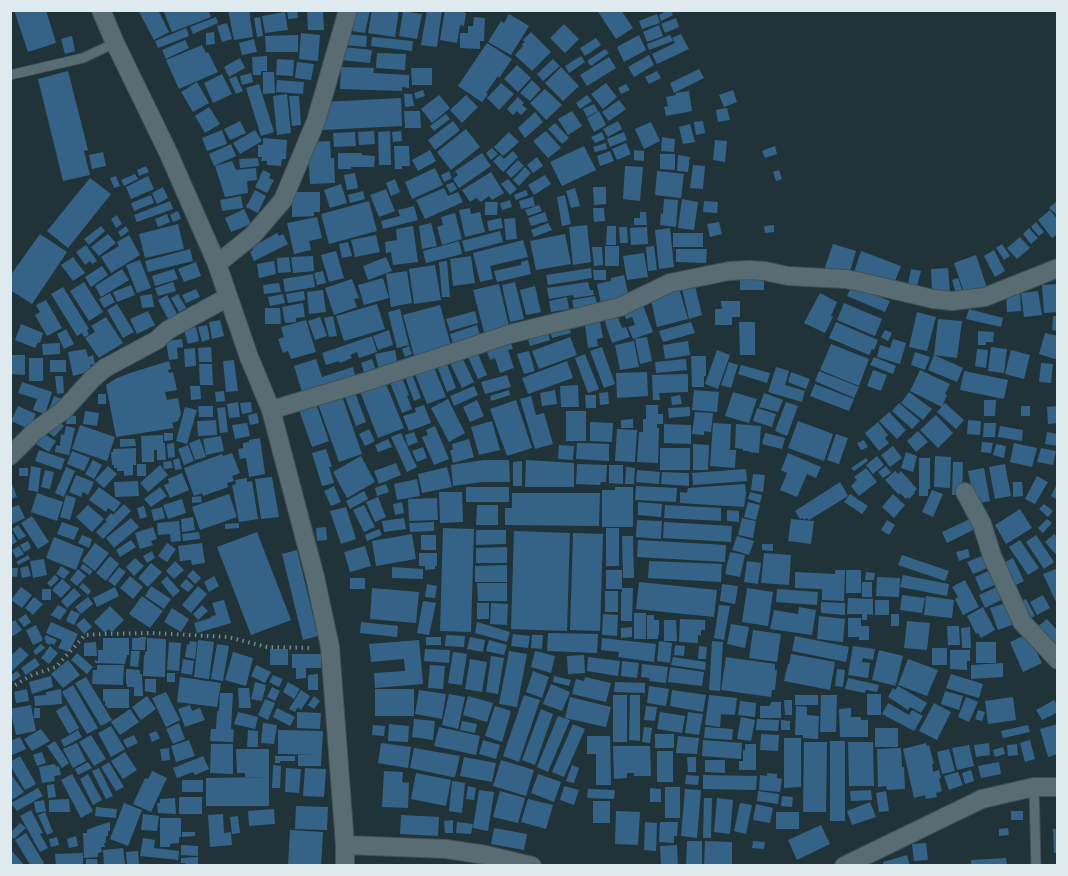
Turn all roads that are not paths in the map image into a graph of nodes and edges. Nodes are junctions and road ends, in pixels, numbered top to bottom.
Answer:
1 (101, 10) edge
2 (348, 10) edge
3 (115, 43) junction
4 (10, 75) edge
5 (217, 264) junction
6 (1058, 268) edge
7 (228, 297) junction
8 (271, 410) junction
9 (10, 456) edge
10 (964, 492) dead end
11 (1058, 660) edge
12 (1034, 787) junction
13 (1058, 787) edge
14 (345, 845) junction
15 (345, 866) edge
16 (532, 866) edge
17 (844, 866) edge
18 (1036, 866) edge

1 - 3 street
2 - 5 street
3 - 4 lane
3 - 5 street
5 - 7 street
6 - 8 street
7 - 8 street
7 - 9 street
8 - 14 street
10 - 11 street
12 - 13 street
12 - 17 street
12 - 18 lane
14 - 15 street
14 - 16 street

